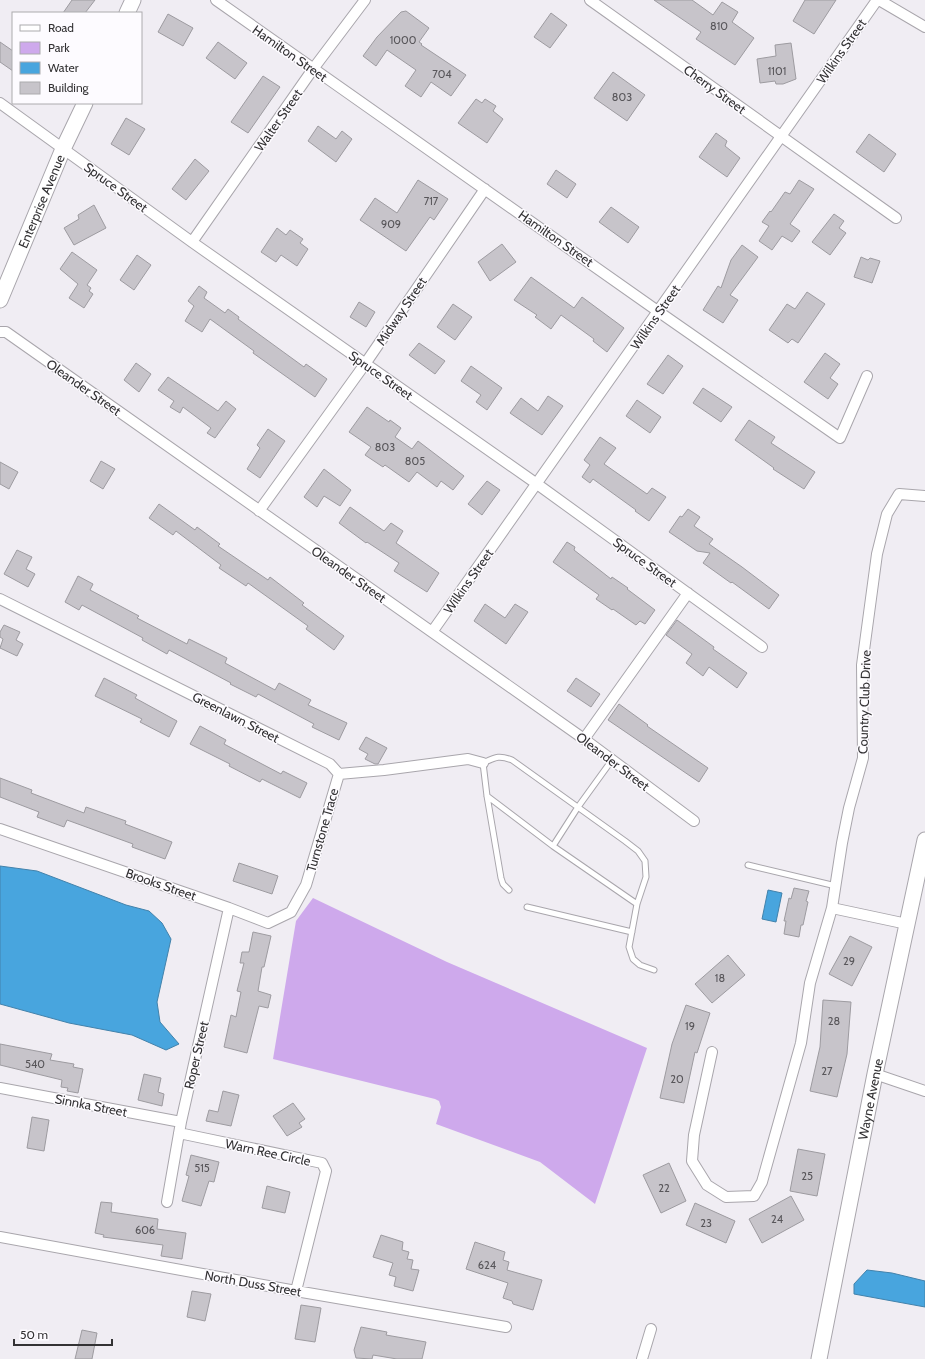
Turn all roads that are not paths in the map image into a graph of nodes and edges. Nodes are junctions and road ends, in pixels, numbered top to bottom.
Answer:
1 (133, 0) edge
2 (216, 0) edge
3 (365, 0) edge
4 (590, 0) edge
5 (878, 0) edge
6 (127, 12) edge
7 (925, 27) edge
8 (313, 69) junction
9 (0, 103) edge
10 (84, 104) edge
11 (781, 137) junction
12 (63, 149) junction
13 (485, 188) junction
14 (896, 218) dead end
15 (192, 242) junction
16 (0, 300) edge
17 (659, 312) junction
18 (0, 332) edge
19 (365, 364) junction
20 (867, 376) dead end
21 (537, 484) junction
22 (925, 496) edge
23 (259, 511) junction
24 (688, 593) junction
25 (0, 599) edge
26 (432, 632) junction
27 (762, 647) dead end
28 (584, 739) junction
29 (612, 760) junction
30 (484, 763) junction
31 (339, 774) junction
32 (487, 796) junction
33 (578, 807) junction
34 (694, 821) dead end
35 (0, 829) edge
36 (925, 840) edge
37 (553, 846) junction
38 (748, 865) dead end
39 (306, 885) joint
40 (836, 886) junction
41 (509, 890) dead end
42 (637, 904) junction
43 (527, 907) dead end
44 (229, 908) junction
45 (832, 908) junction
46 (907, 924) junction
47 (632, 932) junction
48 (654, 970) dead end
49 (712, 1052) dead end
50 (875, 1074) junction
51 (0, 1088) edge
52 (925, 1092) edge
53 (181, 1122) junction
54 (179, 1133) junction
55 (167, 1202) dead end
56 (1, 1237) edge
57 (0, 1248) edge
58 (296, 1290) junction
59 (506, 1327) dead end
60 (651, 1329) dead end
61 (642, 1359) edge
62 (819, 1359) edge

1 - 6 street
2 - 8 street, Hamilton Street
3 - 8 street, Walter Street
4 - 11 street, Cherry Street
5 - 7 street
5 - 11 street, Wilkins Street
8 - 13 street, Hamilton Street
8 - 15 street, Walter Street
9 - 12 street, Spruce Street
10 - 12 street, Enterprise Avenue
11 - 14 street, Cherry Street
11 - 17 street, Wilkins Street
12 - 15 street, Spruce Street
12 - 16 street, Enterprise Avenue
13 - 17 street, Hamilton Street
13 - 19 street, Midway Street
15 - 19 street, Spruce Street
17 - 20 street, Hamilton Street
17 - 21 street, Wilkins Street
18 - 23 street, Oleander Street
19 - 21 street, Spruce Street
19 - 23 street, Midway Street
21 - 24 street, Spruce Street
21 - 26 street, Wilkins Street
22 - 40 street, Country Club Drive
23 - 26 street, Oleander Street
24 - 27 street, Spruce Street
24 - 28 street
25 - 31 street, Greenlawn Street
26 - 28 street, Oleander Street
28 - 29 street, Oleander Street
29 - 33 lane
29 - 34 street, Oleander Street
30 - 31 street
30 - 32 lane
30 - 33 lane
31 - 39 street, Turnstone Trace
32 - 37 lane
32 - 41 lane
33 - 37 lane
33 - 42 lane
35 - 44 street, Brooks Street
36 - 46 street, Wayne Avenue
37 - 42 lane
38 - 40 lane
39 - 44 street, Brooks Street
40 - 45 street, Country Club Drive
42 - 47 lane
43 - 47 lane
44 - 53 street, Roper Street
45 - 46 street
45 - 49 street, Country Club Drive
46 - 50 street, Wayne Avenue
47 - 48 lane
50 - 52 street
50 - 62 street, Wayne Avenue
51 - 53 street, Sinnka Street
53 - 54 street, Roper Street
54 - 55 street, Roper Street
54 - 58 street, Warn Ree Circle
56 - 57 street
56 - 58 street, North Duss Street
58 - 59 street, North Duss Street
60 - 61 street

